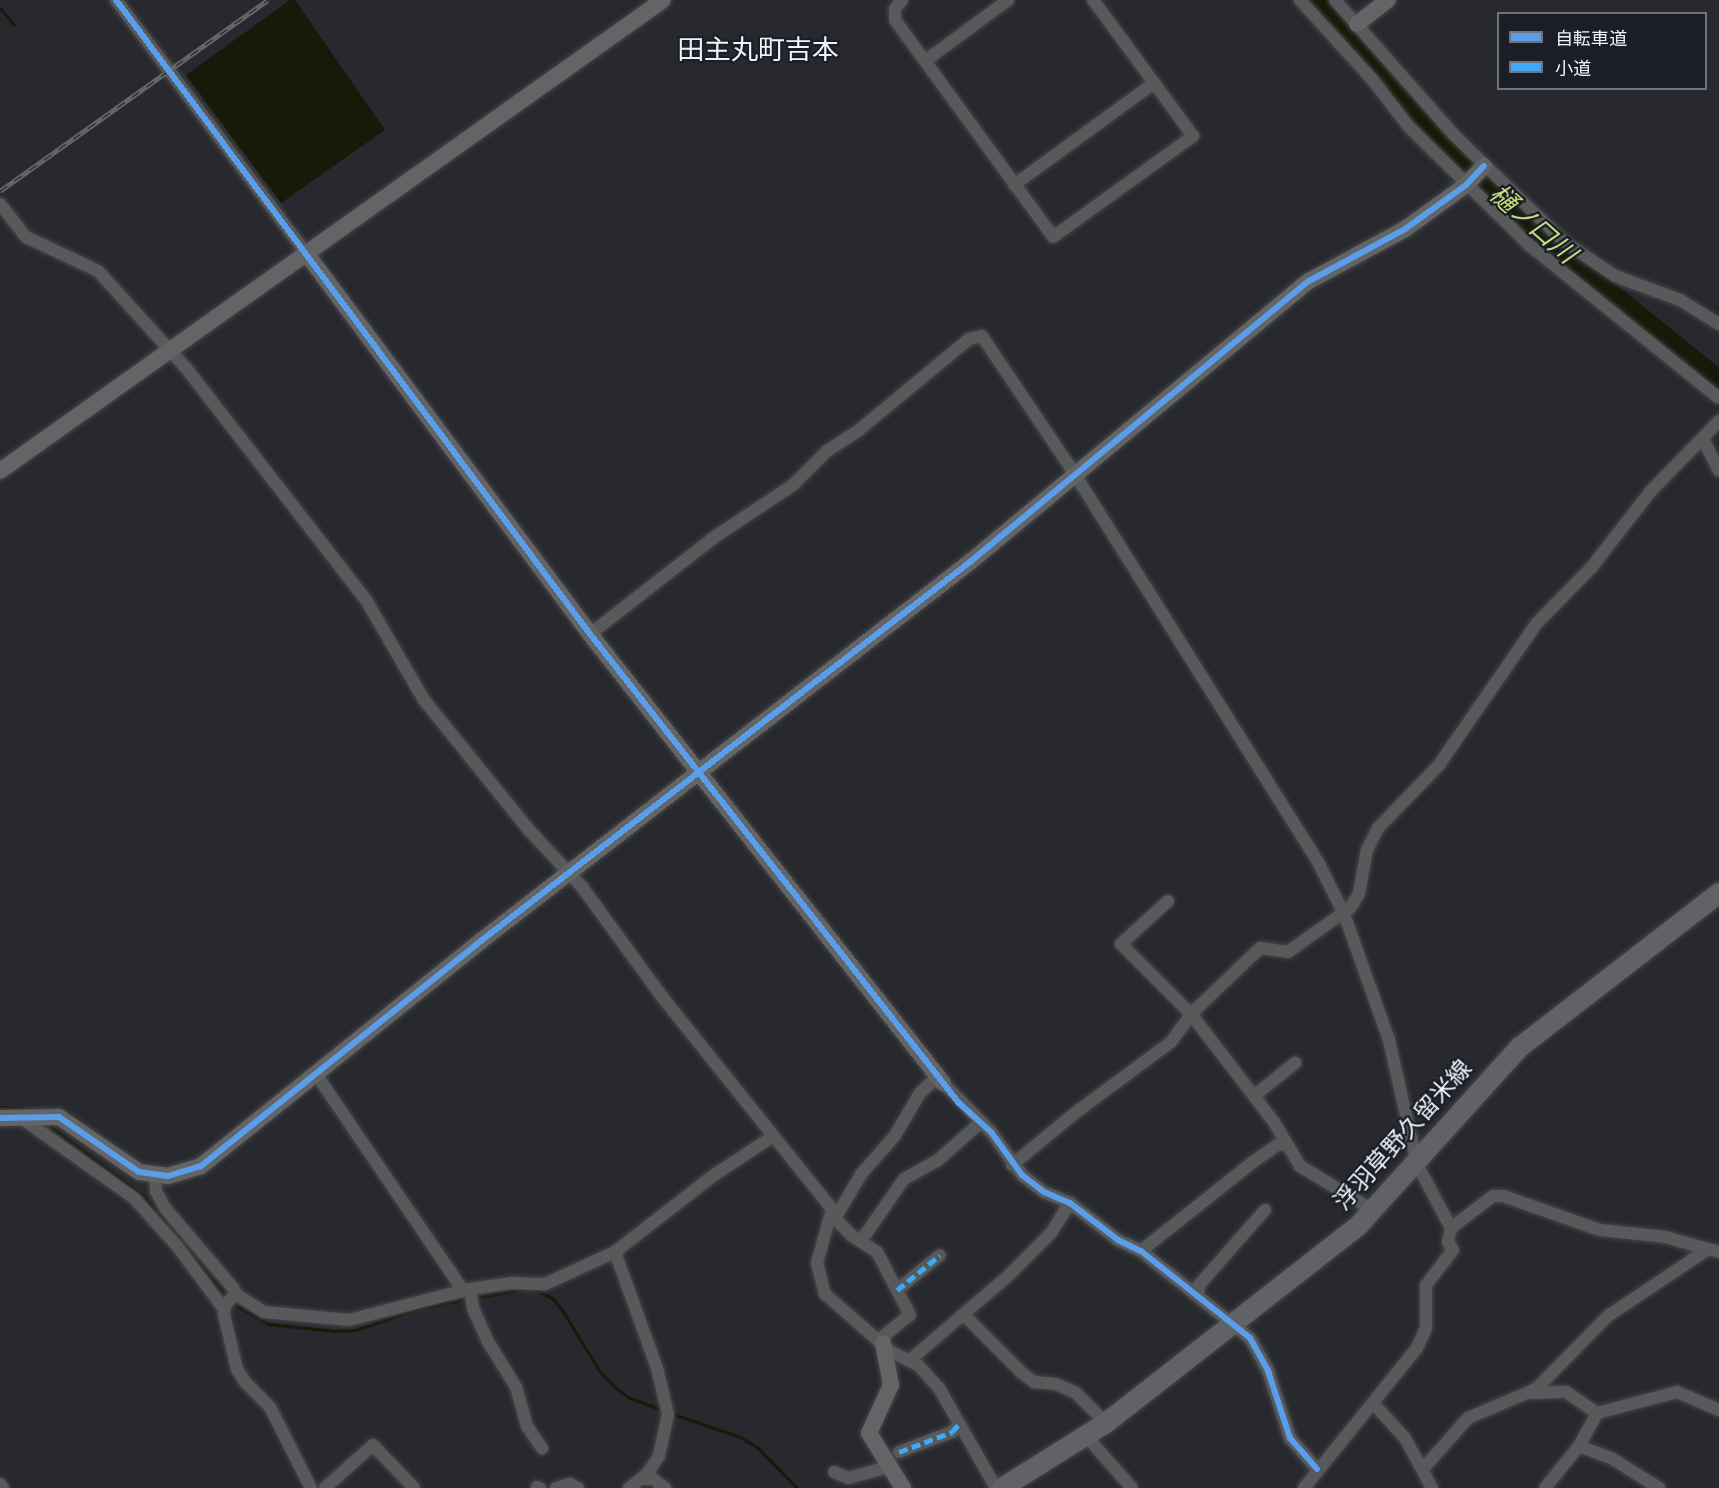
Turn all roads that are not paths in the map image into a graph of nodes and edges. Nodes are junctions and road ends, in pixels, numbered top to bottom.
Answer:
1 (116, 0) edge
2 (663, 0) edge
3 (902, 0) edge
4 (1008, 0) edge
5 (1092, 0) edge
6 (1300, 0) edge
7 (1335, 0) edge
8 (1388, 0) edge
9 (1357, 24) junction
10 (925, 61) junction
11 (1154, 83) junction
12 (1482, 167) junction
13 (1468, 183) junction
14 (1014, 185) junction
15 (0, 204) edge
16 (306, 253) junction
17 (1719, 324) edge
18 (171, 350) junction
19 (1719, 398) edge
20 (1719, 421) edge
21 (1704, 441) junction
22 (1719, 470) edge
23 (0, 471) edge
24 (1076, 476) junction
25 (590, 634) junction
26 (700, 771) junction
27 (568, 873) junction
28 (1719, 893) edge
29 (1168, 901) dead end
30 (1344, 914) junction
31 (1191, 1014) junction
32 (1294, 1063) dead end
33 (316, 1074) junction
34 (940, 1080) junction
35 (1254, 1096) junction
36 (23, 1117) junction
37 (0, 1118) edge
38 (980, 1123) junction
39 (772, 1137) junction
40 (1286, 1144) junction
41 (1417, 1164) junction
42 (1012, 1165) junction
43 (155, 1176) junction
44 (1070, 1203) junction
45 (1265, 1210) dead end
46 (1374, 1211) junction
47 (832, 1215) junction
48 (1451, 1228) junction
49 (861, 1240) junction
50 (1142, 1251) junction
51 (1713, 1251) edge
52 (615, 1252) junction
53 (940, 1256) dead end
54 (468, 1290) junction
55 (897, 1290) junction
56 (1198, 1294) junction
57 (235, 1295) junction
58 (224, 1307) junction
59 (964, 1315) junction
60 (1234, 1325) junction
61 (881, 1341) junction
62 (910, 1360) junction
63 (1526, 1394) junction
64 (1373, 1403) junction
65 (1719, 1410) edge
66 (1598, 1413) junction
67 (1106, 1423) junction
68 (959, 1424) junction
69 (1086, 1436) junction
70 (1579, 1446) junction
71 (542, 1448) dead end
72 (899, 1452) dead end
73 (888, 1467) junction
74 (1317, 1469) junction
75 (834, 1472) dead end
76 (1425, 1472) junction
77 (641, 1479) junction
78 (0, 1484) edge
79 (3, 1488) edge
80 (311, 1488) edge
81 (325, 1488) edge
82 (414, 1488) edge
83 (556, 1488) edge
84 (578, 1488) edge
85 (629, 1488) edge
86 (665, 1488) edge
87 (903, 1488) edge
88 (996, 1488) edge
89 (1002, 1488) edge
90 (1132, 1488) edge
91 (1304, 1488) edge
92 (1422, 1488) edge
93 (1432, 1488) edge
94 (1545, 1488) edge
95 (1659, 1488) edge

1 - 16 street
2 - 16 street
3 - 10 street
4 - 10 street
5 - 11 street
6 - 13 street
7 - 9 street
8 - 9 street
9 - 12 street
10 - 14 street
11 - 14 street
11 - 14 street
12 - 13 street
12 - 17 street
13 - 19 street
13 - 24 street
15 - 18 street
16 - 18 street
16 - 25 street
18 - 23 street
18 - 27 street
20 - 21 street
21 - 22 street
21 - 30 street
24 - 25 street
24 - 26 street
24 - 30 street
25 - 26 street
26 - 27 street
26 - 34 street
27 - 33 street
27 - 39 street
28 - 41 main road, 浮羽草野久留米線
29 - 31 street
30 - 31 street
30 - 41 street
31 - 35 street
31 - 42 street
32 - 35 street
33 - 43 street
33 - 54 street
34 - 38 street
34 - 47 street
35 - 40 street
36 - 37 street
36 - 43 street
36 - 58 street
38 - 42 street
38 - 49 street
39 - 47 street
39 - 52 street
40 - 46 street
40 - 50 street
41 - 46 main road, 浮羽草野久留米線
41 - 48 street
42 - 44 street
43 - 57 street
44 - 50 street
44 - 59 street
45 - 56 street
46 - 60 main road, 浮羽草野久留米線
47 - 49 street
47 - 61 street
48 - 51 street
48 - 64 street
49 - 55 street
50 - 56 street
51 - 63 street
52 - 54 street
52 - 77 street
53 - 55 street
54 - 57 street
54 - 71 street
55 - 61 street
56 - 60 street
57 - 58 street
58 - 80 street
59 - 62 street
59 - 67 street
60 - 67 main road, 浮羽草野久留米線
60 - 74 street
61 - 62 street
61 - 73 street
62 - 68 street
63 - 66 street
63 - 76 street
64 - 74 street
64 - 76 street
65 - 66 street
66 - 70 street
67 - 69 main road, 浮羽草野久留米線
68 - 72 street
68 - 88 street
69 - 89 main road, 浮羽草野久留米線
69 - 90 street
70 - 94 street
70 - 95 street
73 - 75 street
73 - 87 street
74 - 91 street
76 - 92 street
76 - 93 street
77 - 85 street
77 - 86 street
78 - 79 street
81 - 82 street
83 - 84 street

